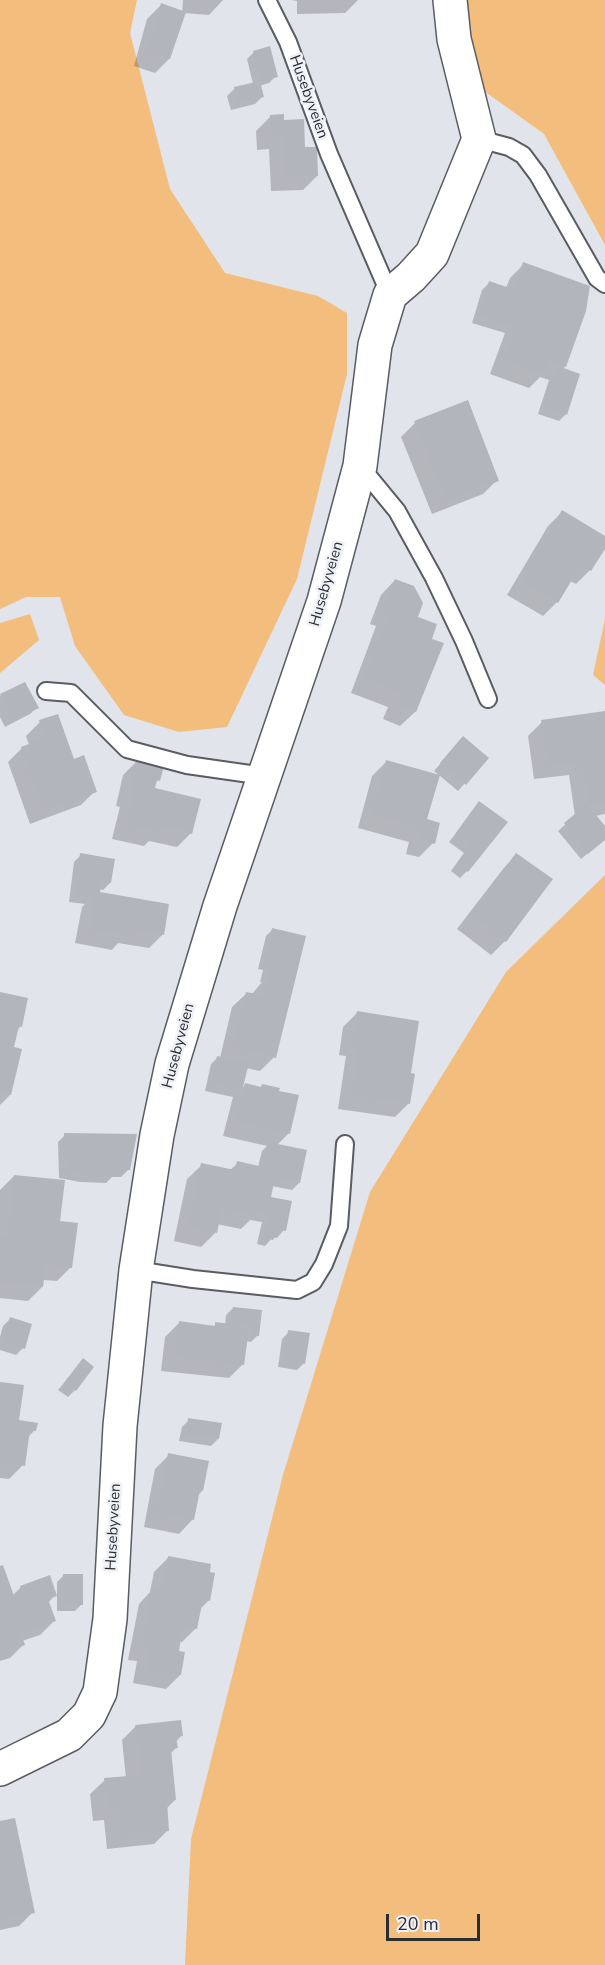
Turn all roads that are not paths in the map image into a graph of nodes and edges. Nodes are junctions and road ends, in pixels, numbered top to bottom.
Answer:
1 (267, 0) edge
2 (450, 0) edge
3 (479, 139) junction
4 (605, 284) edge
5 (390, 295) junction
6 (360, 466) junction
7 (46, 691) dead end
8 (488, 699) dead end
9 (264, 776) junction
10 (345, 1144) dead end
11 (136, 1269) junction
12 (0, 1769) edge

1 - 5 lane, Husebyveien
2 - 3 street
3 - 4 lane
3 - 5 street
5 - 6 street, Husebyveien
6 - 8 lane
6 - 9 street, Husebyveien
7 - 9 lane
9 - 11 street, Husebyveien
10 - 11 lane
11 - 12 street, Husebyveien

